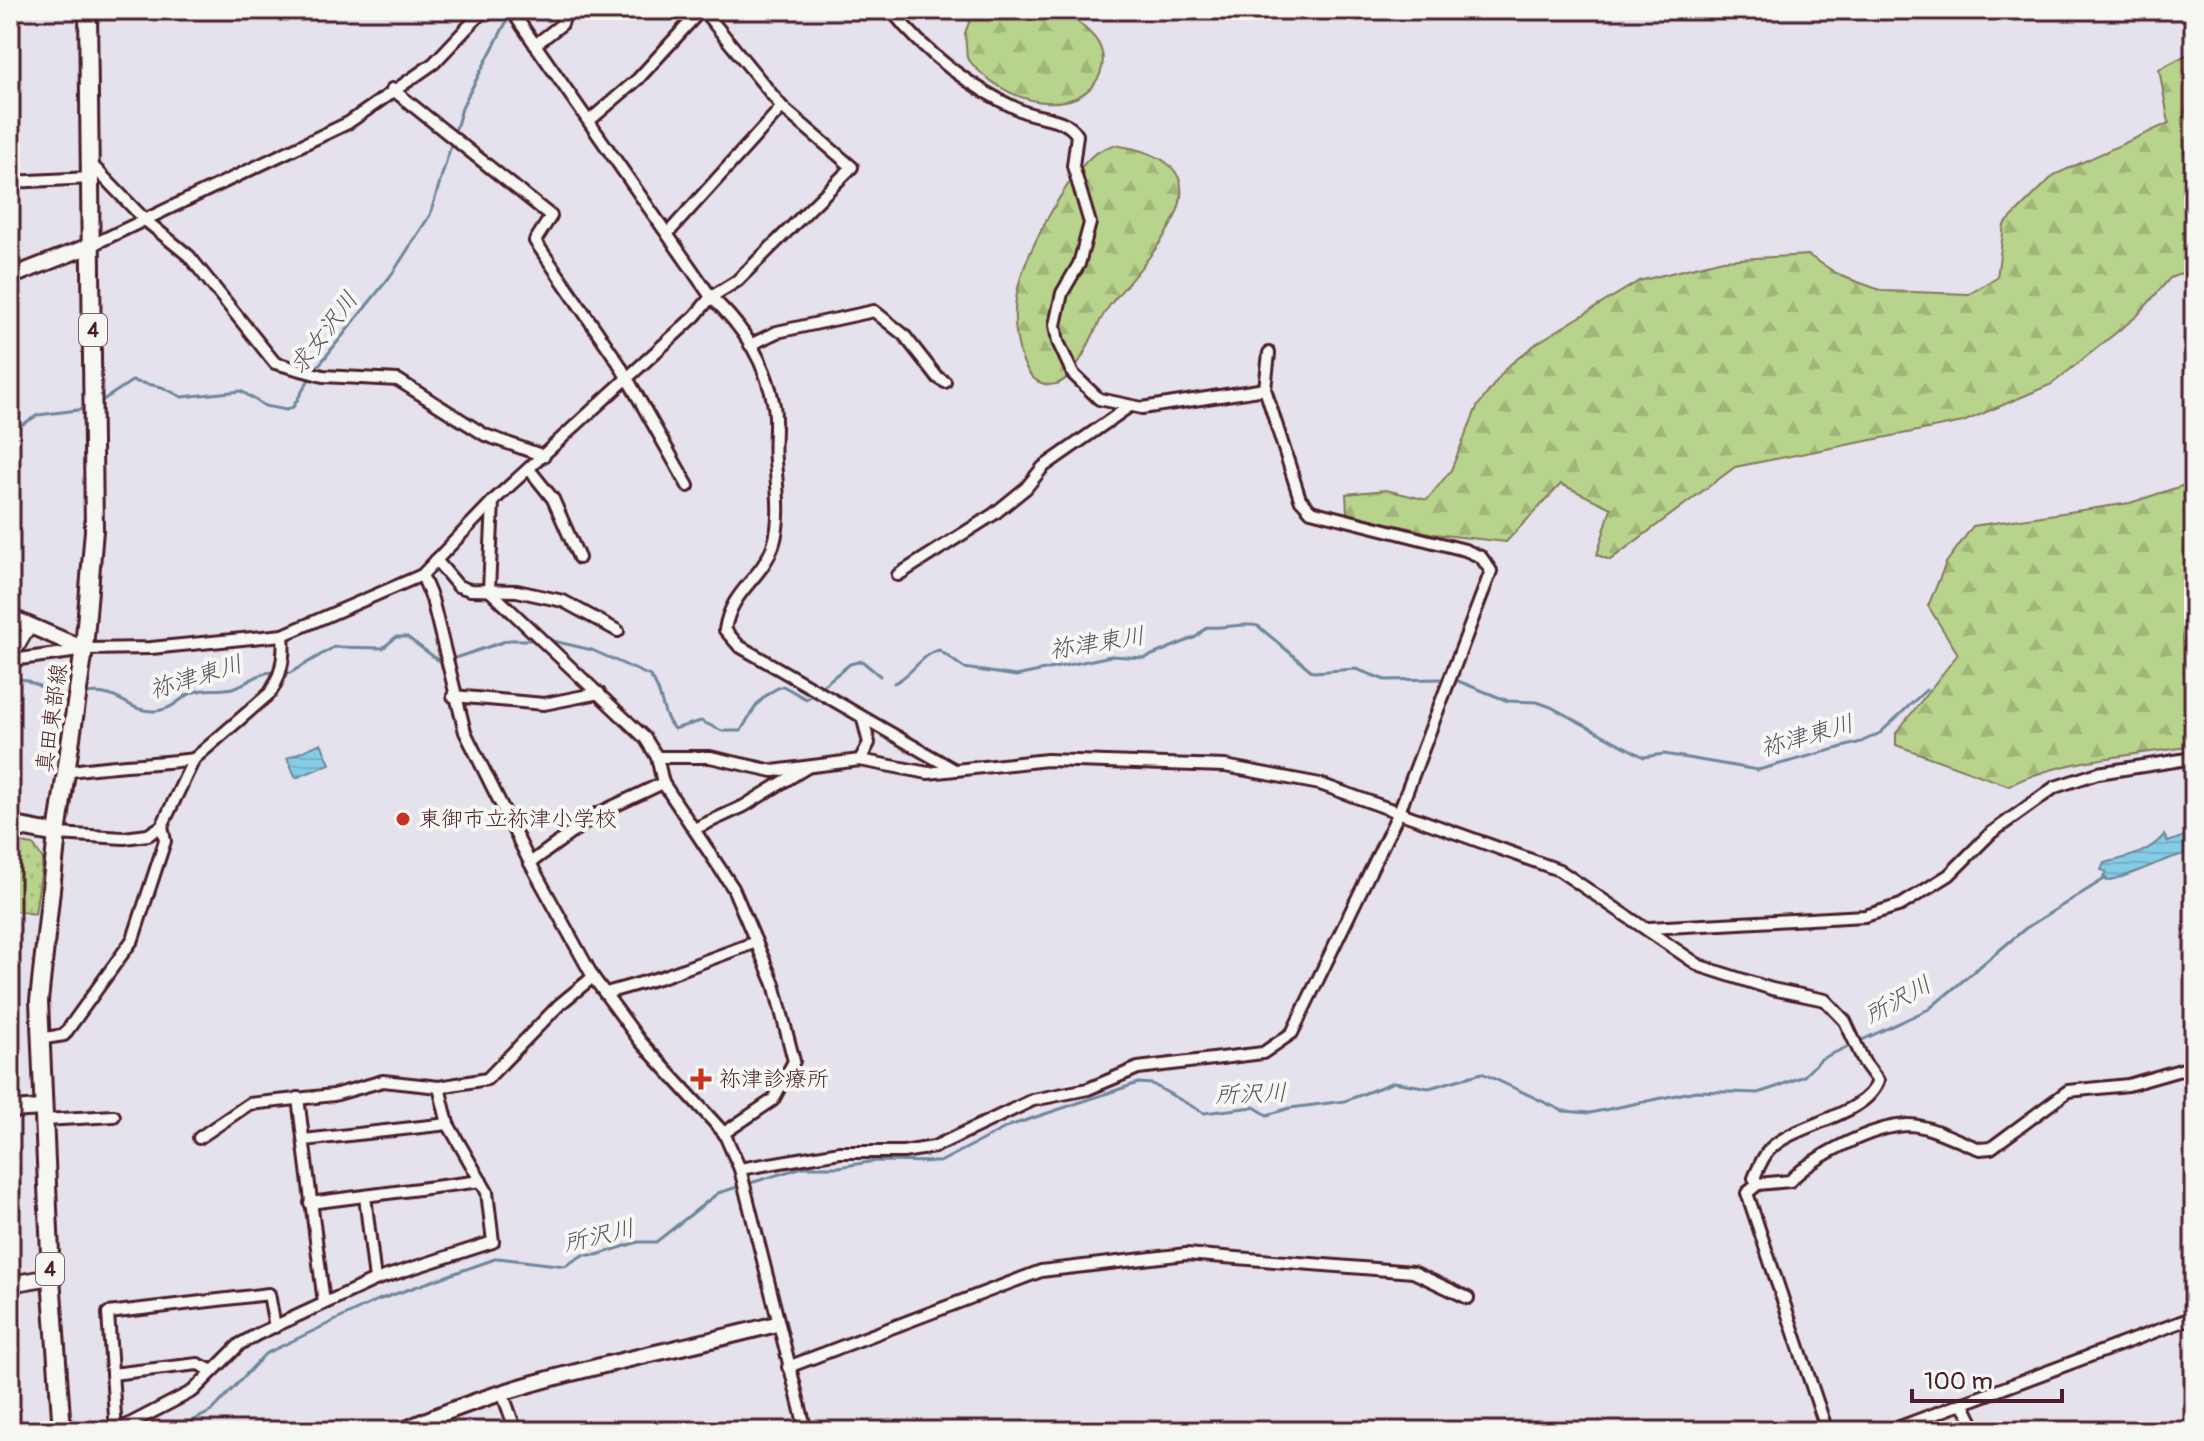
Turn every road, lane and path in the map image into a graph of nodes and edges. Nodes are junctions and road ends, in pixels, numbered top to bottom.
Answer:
1 (88, 10) edge
2 (484, 10) edge
3 (511, 10) edge
4 (566, 10) edge
5 (702, 10) edge
6 (891, 10) edge
7 (535, 45) junction
8 (392, 89) junction
9 (782, 107) junction
10 (589, 121) junction
11 (91, 171) junction
12 (10, 182) edge
13 (145, 220) junction
14 (669, 232) junction
15 (92, 245) junction
16 (10, 277) edge
17 (711, 297) junction
18 (750, 345) junction
19 (1269, 353) dead end
20 (628, 377) junction
21 (945, 382) dead end
22 (1265, 389) junction
23 (1130, 406) junction
24 (544, 456) junction
25 (529, 469) junction
26 (688, 486) dead end
27 (493, 501) junction
28 (579, 558) dead end
29 (436, 560) junction
30 (422, 575) junction
31 (898, 575) dead end
32 (489, 590) junction
33 (10, 617) edge
34 (29, 628) junction
35 (618, 631) dead end
36 (283, 635) junction
37 (78, 651) junction
38 (11, 661) edge
39 (599, 693) junction
40 (453, 696) junction
41 (863, 719) junction
42 (657, 757) junction
43 (2194, 758) edge
44 (194, 759) junction
45 (860, 760) junction
46 (806, 768) junction
47 (953, 769) junction
48 (66, 772) junction
49 (663, 783) junction
50 (1399, 812) junction
51 (10, 825) edge
52 (162, 826) junction
53 (694, 829) junction
54 (57, 834) junction
55 (530, 863) junction
56 (1649, 928) junction
57 (756, 942) junction
58 (593, 977) junction
59 (606, 993) junction
60 (39, 1039) junction
61 (2194, 1072) edge
62 (439, 1087) junction
63 (298, 1098) junction
64 (10, 1110) edge
65 (43, 1114) junction
66 (114, 1116) dead end
67 (448, 1124) junction
68 (724, 1133) junction
69 (199, 1138) dead end
70 (304, 1140) junction
71 (740, 1169) junction
72 (481, 1181) junction
73 (1758, 1184) junction
74 (365, 1196) junction
75 (310, 1203) junction
76 (51, 1277) junction
77 (375, 1280) junction
78 (10, 1284) edge
79 (1468, 1298) dead end
80 (324, 1303) junction
81 (2194, 1317) edge
82 (776, 1324) junction
83 (275, 1327) junction
84 (788, 1367) junction
85 (213, 1371) junction
86 (112, 1374) junction
87 (503, 1395) junction
88 (1964, 1405) junction
89 (62, 1431) edge
90 (116, 1431) edge
91 (402, 1431) edge
92 (516, 1431) edge
93 (806, 1431) edge
94 (1827, 1431) edge
95 (1889, 1431) edge
96 (1977, 1431) edge

1 - 11 main road, 真田東部線 / 4
2 - 8 street
3 - 7 street
4 - 7 street
5 - 9 street
5 - 10 street
6 - 23 street
7 - 10 street
8 - 13 street
8 - 20 street
9 - 14 street
9 - 17 street
10 - 14 street
11 - 12 street
11 - 13 street
11 - 15 main road, 真田東部線 / 4
13 - 15 street
13 - 24 street
14 - 17 street
15 - 16 street
15 - 37 main road, 真田東部線 / 4
17 - 18 street
17 - 20 street
18 - 21 street
18 - 41 street
19 - 22 street
20 - 24 street
20 - 26 street
22 - 23 street
22 - 50 street
23 - 31 street
24 - 25 street
25 - 27 street
25 - 28 street
27 - 29 street
27 - 32 street
29 - 30 street
29 - 32 street
30 - 36 street
30 - 40 street
32 - 35 street
32 - 39 street
33 - 34 street
34 - 37 street
34 - 38 street
36 - 37 street
36 - 44 street
37 - 38 street
37 - 48 main road, 真田東部線 / 4
39 - 40 street
39 - 42 street
40 - 55 street
41 - 45 street
41 - 47 street
42 - 46 street
42 - 49 street
43 - 56 street
44 - 48 street
44 - 52 street
45 - 46 street
45 - 47 street
46 - 53 street
47 - 50 street
48 - 54 main road, 真田東部線 / 4
49 - 53 street
49 - 55 street
50 - 56 street
50 - 71 street
51 - 54 main road
52 - 54 street
52 - 60 street
53 - 57 street
54 - 60 main road, 真田東部線 / 4
55 - 58 street
56 - 73 street
57 - 59 street
57 - 68 street
58 - 59 street
58 - 62 street
59 - 68 street
60 - 65 main road, 真田東部線 / 4
61 - 73 street
62 - 63 street
62 - 67 street
63 - 69 street
63 - 70 street
64 - 65 street
65 - 66 street
65 - 76 main road, 真田東部線 / 4
67 - 70 street
67 - 72 street
68 - 71 street
70 - 75 street
71 - 82 street
72 - 74 street
72 - 77 street
73 - 94 street
74 - 75 street
74 - 77 street
75 - 80 street
76 - 78 street
76 - 89 main road, 真田東部線 / 4
77 - 80 street
79 - 84 street
80 - 83 street
81 - 88 street
82 - 84 street
82 - 87 street
83 - 85 street
83 - 86 street
84 - 93 street
85 - 86 street
85 - 90 street
86 - 90 street
87 - 91 street
87 - 92 street
88 - 95 street
88 - 96 street

